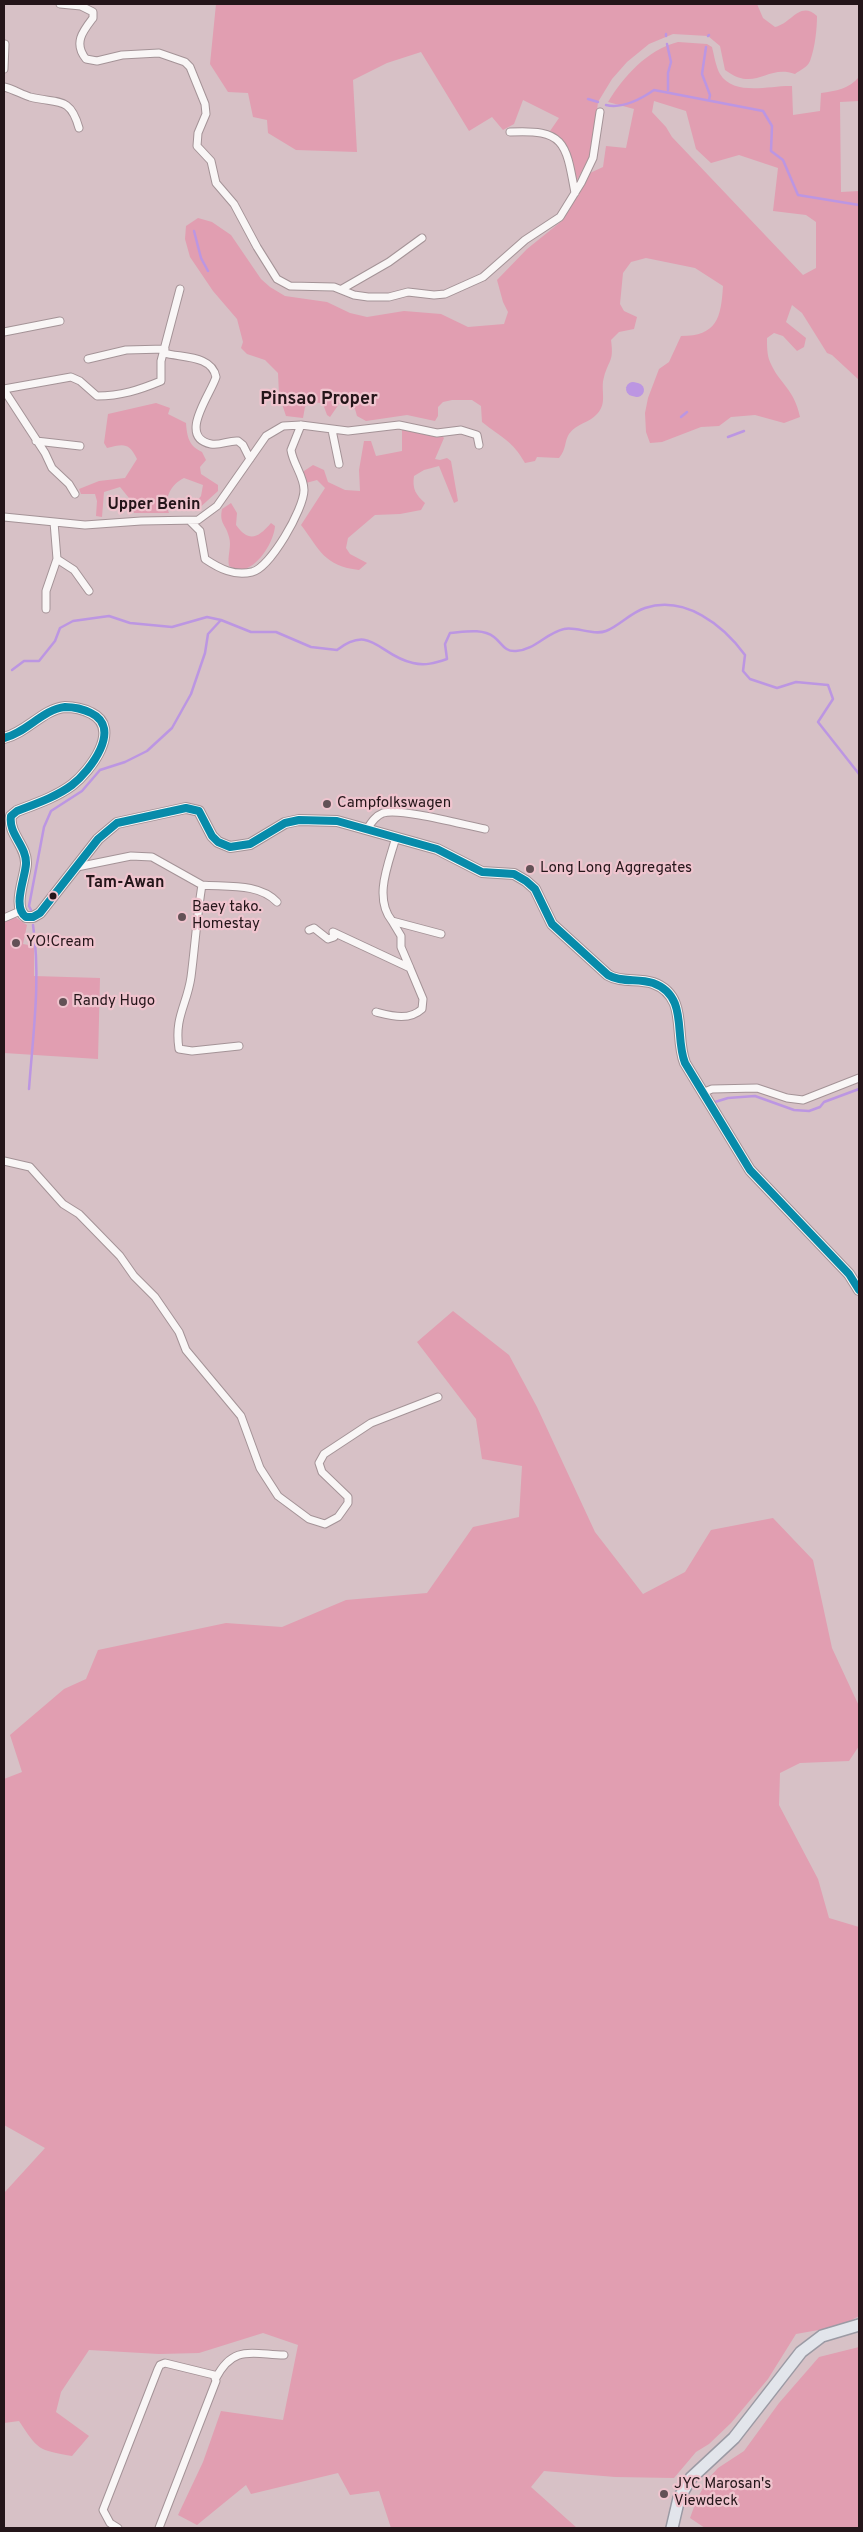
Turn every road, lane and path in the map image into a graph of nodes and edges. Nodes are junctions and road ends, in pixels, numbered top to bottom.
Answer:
1 (60, 4) edge
2 (5, 44) edge
3 (4, 69) edge
4 (4, 87) edge
5 (600, 112) dead end
6 (80, 128) dead end
7 (510, 132) dead end
8 (575, 192) junction
9 (422, 238) dead end
10 (180, 289) dead end
11 (342, 289) junction
12 (60, 321) dead end
13 (4, 332) edge
14 (165, 351) junction
15 (88, 359) dead end
16 (4, 389) edge
17 (301, 425) junction
18 (332, 430) junction
19 (36, 441) junction
20 (478, 445) dead end
21 (80, 446) dead end
22 (250, 459) junction
23 (339, 464) dead end
24 (75, 494) dead end
25 (4, 517) edge
26 (190, 521) junction
27 (54, 522) junction
28 (57, 559) junction
29 (90, 591) dead end
30 (46, 609) dead end
31 (4, 738) edge
32 (366, 829) junction
33 (485, 829) dead end
34 (396, 837) junction
35 (77, 867) junction
36 (202, 885) junction
37 (277, 902) dead end
38 (20, 910) junction
39 (4, 918) edge
40 (392, 921) junction
41 (309, 930) dead end
42 (442, 934) dead end
43 (410, 968) junction
44 (376, 1012) dead end
45 (239, 1046) dead end
46 (859, 1078) edge
47 (702, 1092) junction
48 (4, 1161) edge
49 (859, 1290) edge
50 (438, 1396) dead end
51 (859, 2325) edge
52 (284, 2356) dead end
53 (216, 2378) junction
54 (118, 2528) edge
55 (160, 2528) edge
56 (672, 2528) edge

1 - 11 street
2 - 3 street
4 - 6 street
5 - 8 street
7 - 8 street
8 - 11 street
9 - 11 street
10 - 14 street
12 - 13 street
14 - 15 street
14 - 16 street
14 - 22 street
16 - 19 street
17 - 18 street
17 - 22 street
17 - 26 street
18 - 20 street
18 - 23 street
19 - 21 street
19 - 24 street
22 - 26 street
25 - 27 street
26 - 27 street
27 - 28 street
28 - 29 street
28 - 30 street
31 - 38 main road
32 - 33 street
32 - 34 main road
32 - 35 main road
34 - 40 street
34 - 47 main road
35 - 36 street
35 - 38 main road
36 - 37 street
36 - 45 street
38 - 39 street
40 - 42 street
40 - 43 street
41 - 43 street
43 - 44 street
46 - 47 street
47 - 49 main road
48 - 50 street
51 - 56 main road
52 - 53 street
53 - 54 street
53 - 55 street

